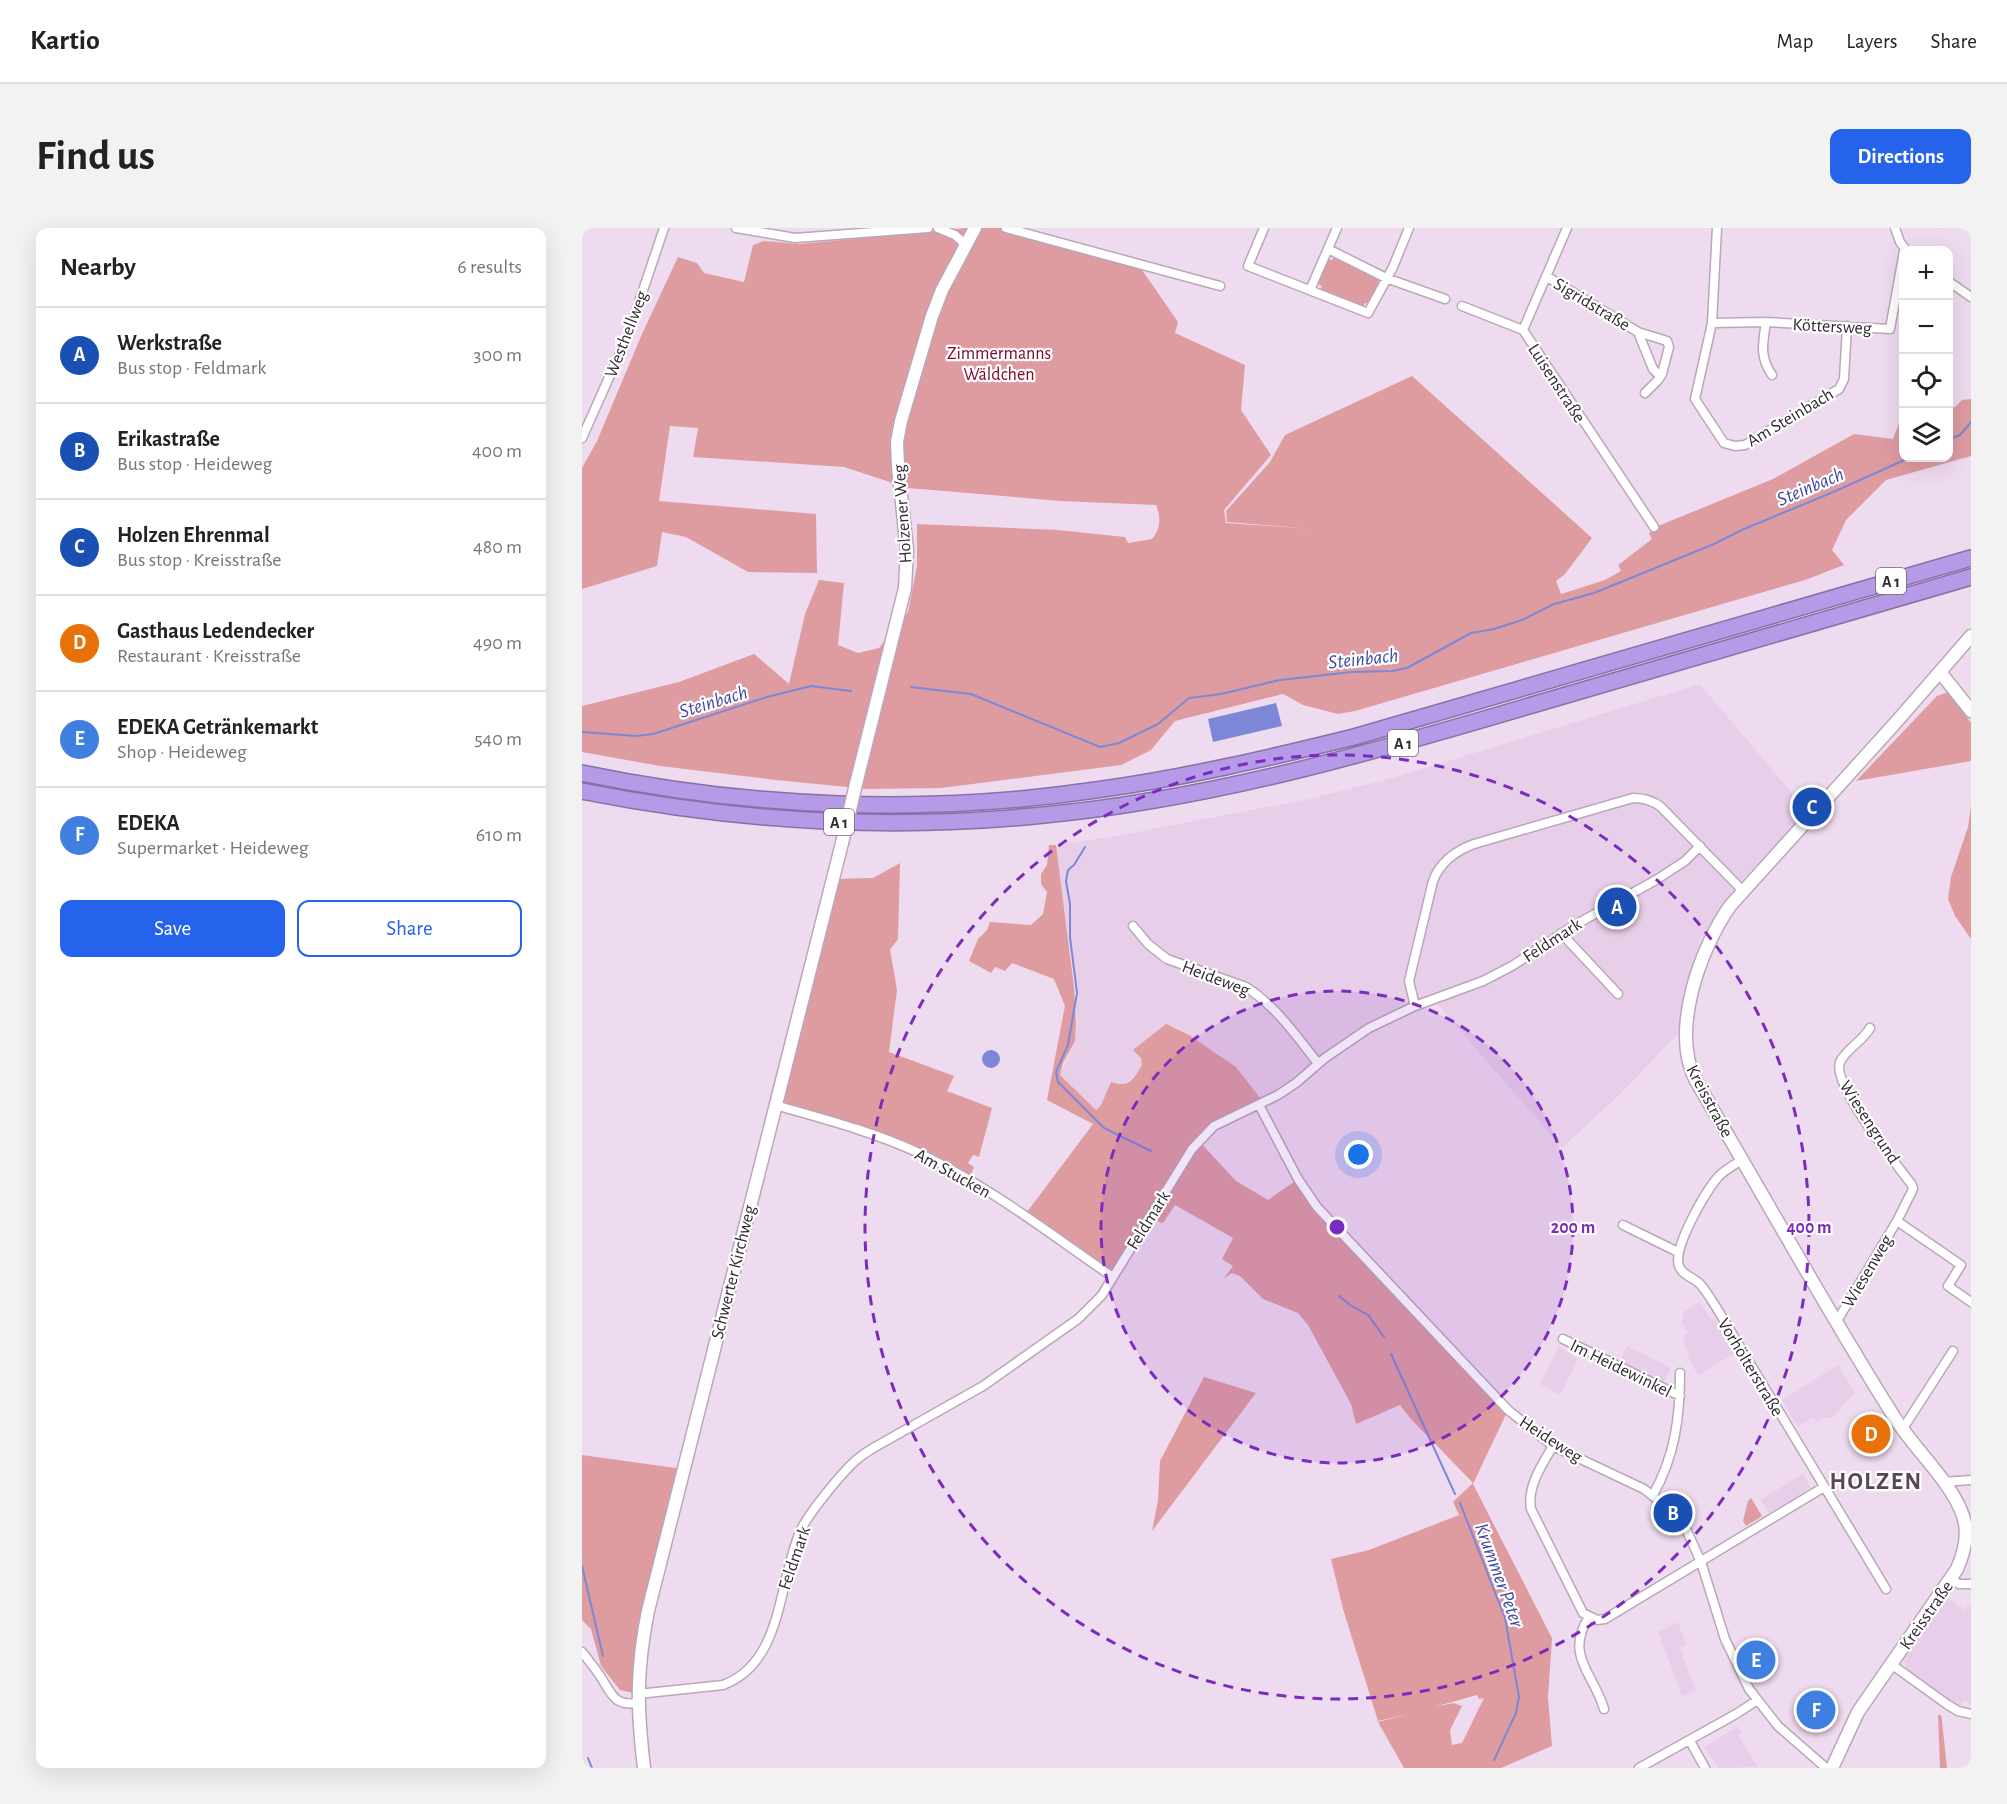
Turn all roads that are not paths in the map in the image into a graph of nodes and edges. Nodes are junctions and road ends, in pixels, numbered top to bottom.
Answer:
1 (664, 228) edge
2 (736, 228) edge
3 (928, 228) edge
4 (938, 228) edge
5 (975, 228) edge
6 (1006, 228) edge
7 (1264, 228) edge
8 (1337, 228) edge
9 (1409, 228) edge
10 (1567, 228) edge
11 (1716, 228) edge
12 (1895, 228) edge
13 (966, 245) junction
14 (1902, 246) edge
15 (1328, 249) junction
16 (1546, 276) junction
17 (1386, 278) junction
18 (1899, 278) edge
19 (1953, 284) edge
20 (1220, 286) dead end
21 (1310, 291) junction
22 (1971, 297) edge
23 (1445, 299) dead end
24 (1462, 306) dead end
25 (1766, 322) junction
26 (1712, 323) junction
27 (1846, 326) junction
28 (1523, 330) junction
29 (1638, 332) junction
30 (1662, 374) junction
31 (1772, 375) dead end
32 (1645, 393) dead end
33 (582, 438) edge
34 (1654, 528) dead end
35 (1971, 558) edge
36 (1971, 577) edge
37 (1971, 636) edge
38 (1940, 672) junction
39 (1971, 711) edge
40 (582, 773) edge
41 (582, 791) edge
42 (842, 843) joint
43 (1700, 846) junction
44 (1743, 891) junction
45 (1133, 926) dead end
46 (1561, 933) junction
47 (1618, 994) dead end
48 (1415, 1006) junction
49 (1870, 1028) dead end
50 (1318, 1063) junction
51 (776, 1105) junction
52 (1259, 1105) junction
53 (1742, 1160) junction
54 (1897, 1221) junction
55 (1623, 1225) dead end
56 (1678, 1252) junction
57 (1113, 1277) junction
58 (1971, 1302) edge
59 (1837, 1321) junction
60 (1563, 1339) dead end
61 (1953, 1351) dead end
62 (1680, 1373) dead end
63 (1680, 1396) junction
64 (1902, 1430) junction
65 (1553, 1446) junction
66 (1971, 1480) edge
67 (1943, 1482) junction
68 (1824, 1487) junction
69 (1653, 1495) junction
70 (1701, 1562) junction
71 (1952, 1579) junction
72 (1971, 1584) edge
73 (1886, 1589) dead end
74 (1589, 1617) junction
75 (582, 1652) edge
76 (1892, 1664) junction
77 (638, 1699) junction
78 (1756, 1701) junction
79 (1604, 1709) dead end
80 (1971, 1714) edge
81 (1690, 1741) junction
82 (644, 1768) edge
83 (1639, 1768) edge
84 (1705, 1768) edge
85 (1826, 1768) edge
86 (1832, 1768) edge

1 - 33 street, Westhellweg
2 - 3 street
4 - 13 street
5 - 13 main road, Holzener Weg
6 - 20 street
7 - 21 street
8 - 15 street
9 - 17 street
10 - 16 street, Luisenstraße
11 - 26 street, Am Steinbach
12 - 14 street
13 - 42 main road, Holzener Weg, bridge
15 - 17 street
15 - 21 street
16 - 28 street, Luisenstraße
16 - 29 street, Sigridstraße
17 - 21 street
17 - 23 street
18 - 27 street, Köttersweg
19 - 22 street
24 - 28 street
25 - 26 street, Köttersweg
25 - 27 street, Köttersweg
25 - 31 street
26 - 27 street, Am Steinbach
28 - 34 street, Luisenstraße
29 - 30 street, Sigridstraße
29 - 30 street, Sigridstraße
30 - 32 street, Sigridstraße
35 - 40 highway, A 1
36 - 41 highway, A 1
37 - 38 main road, Kreisstraße
38 - 39 main road
38 - 44 main road, Kreisstraße
42 - 51 main road, Schwerter Kirchweg
43 - 44 street
43 - 46 street, Feldmark
43 - 48 street
44 - 53 main road, Kreisstraße
45 - 50 street, Heideweg
46 - 47 street
46 - 48 street, Feldmark
48 - 50 street, Feldmark
49 - 54 street, Wiesengrund
50 - 52 street, Feldmark
51 - 57 street, Am Stucken
51 - 77 main road, Schwerter Kirchweg
52 - 57 street, Feldmark
52 - 65 street, Heideweg
53 - 56 street
53 - 59 main road, Kreisstraße
54 - 58 street
54 - 59 street, Wiesenweg
55 - 56 street
56 - 68 street, Vorhölterstraße
57 - 77 street, Feldmark
59 - 64 main road, Kreisstraße
60 - 63 street, Im Heidewinkel
61 - 64 street
62 - 63 street
63 - 69 street
64 - 67 main road, Kreisstraße
65 - 69 street, Heideweg
65 - 74 street
66 - 67 street
67 - 71 main road, Kreisstraße
68 - 70 street
68 - 73 street, Vorhölterstraße
69 - 70 street, Heideweg
70 - 74 street
70 - 78 street, Heideweg
71 - 72 street
71 - 76 main road, Kreisstraße
74 - 79 street
75 - 77 street
76 - 80 street
76 - 86 main road, Kreisstraße
77 - 82 main road, Schwerter Kirchweg
78 - 81 street
78 - 85 street, Heideweg
81 - 83 street
81 - 84 street

